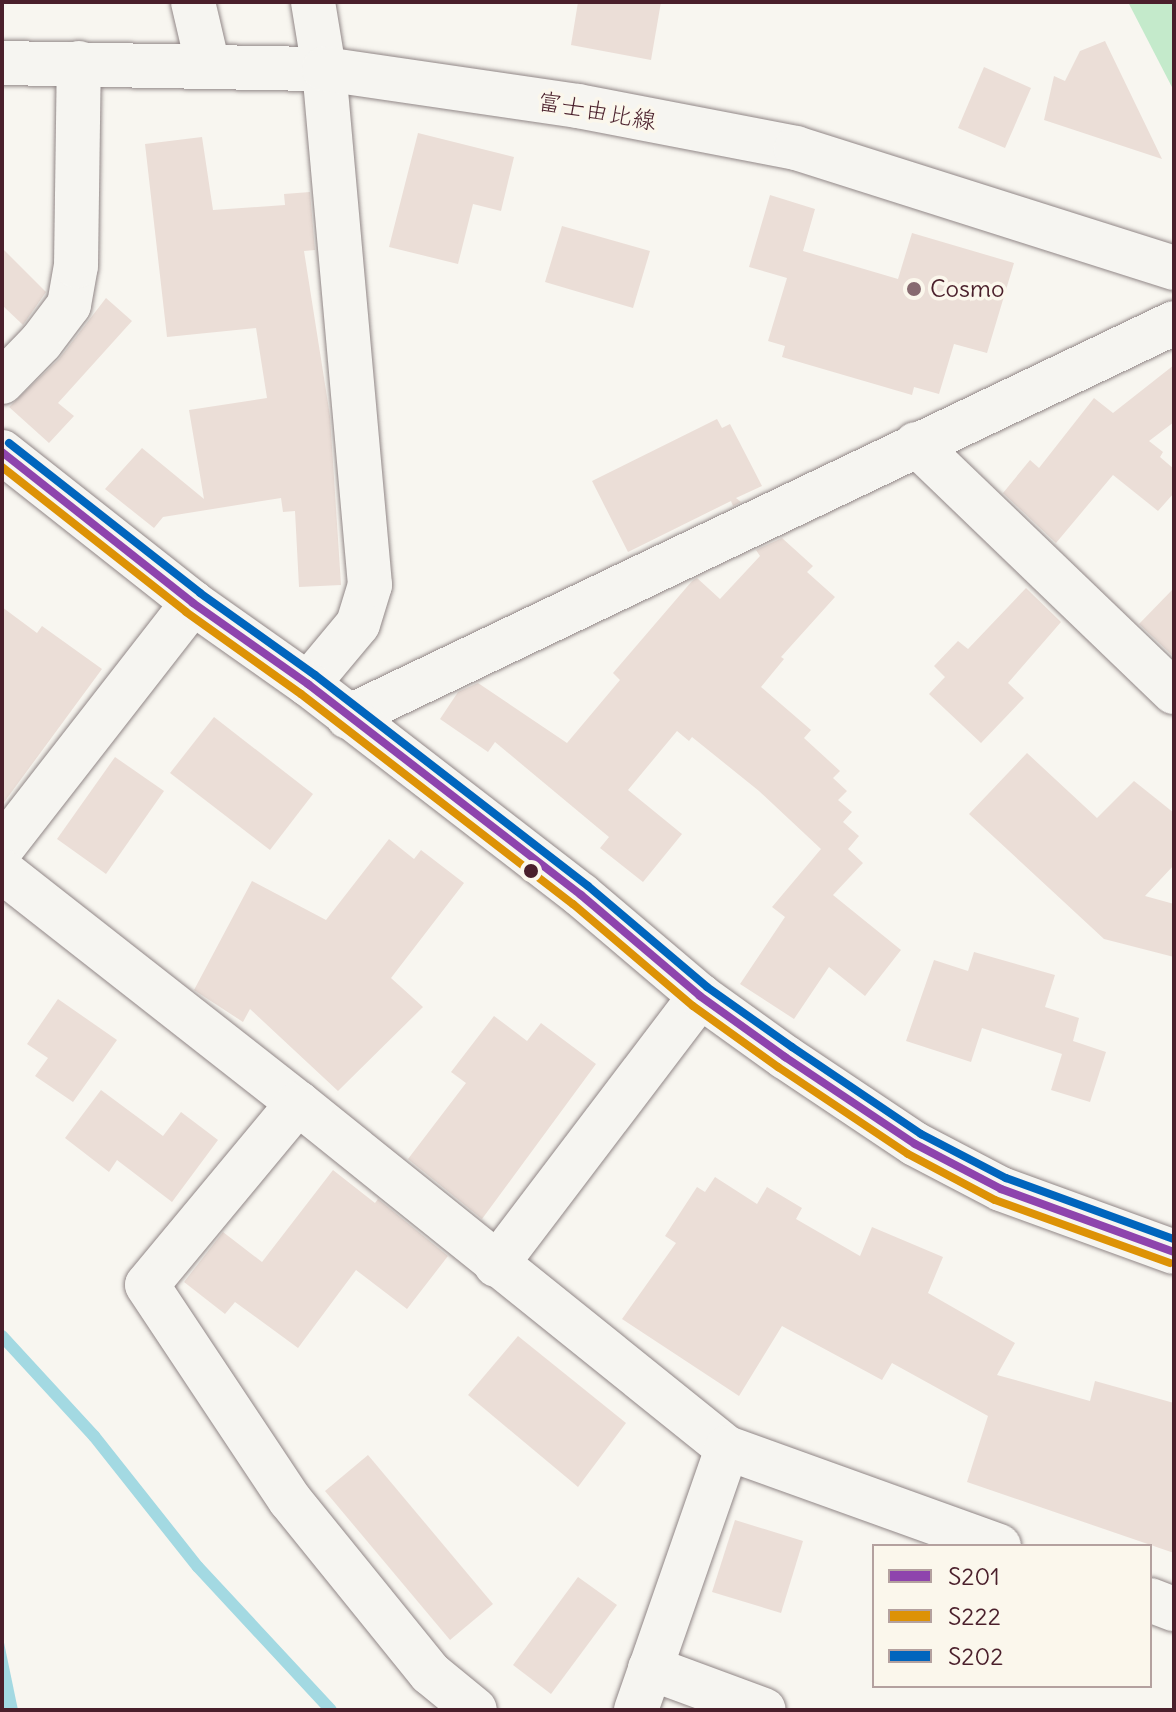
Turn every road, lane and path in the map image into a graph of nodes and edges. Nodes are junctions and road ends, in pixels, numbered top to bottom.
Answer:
1 (193, 2) edge
2 (313, 2) edge
3 (2, 63) edge
4 (79, 63) junction
5 (208, 66) junction
6 (324, 69) junction
7 (1174, 268) edge
8 (1174, 323) edge
9 (2, 382) edge
10 (916, 444) junction
11 (2, 452) edge
12 (193, 603) junction
13 (308, 684) junction
14 (1174, 692) edge
15 (348, 717) junction
16 (2, 848) edge
17 (2, 871) edge
18 (700, 996) junction
19 (298, 1103) junction
20 (1174, 1252) edge
21 (496, 1265) junction
22 (727, 1448) junction
23 (993, 1544) edge
24 (1152, 1601) edge
25 (1174, 1609) edge
26 (650, 1668) junction
27 (475, 1710) edge
28 (636, 1710) edge
29 (764, 1710) edge

1 - 5 street
2 - 6 street
3 - 4 street, 富士由比線
4 - 5 street, 富士由比線
4 - 9 street
5 - 6 street, 富士由比線
6 - 7 street, 富士由比線
6 - 13 street
8 - 10 street
10 - 14 street
10 - 15 street
11 - 12 street
12 - 13 street
12 - 16 street
13 - 15 street
15 - 18 street
17 - 19 street
18 - 20 street
18 - 21 street
19 - 21 street
19 - 27 street
21 - 22 street
22 - 23 street
22 - 26 street
24 - 25 street
26 - 28 street
26 - 29 street

